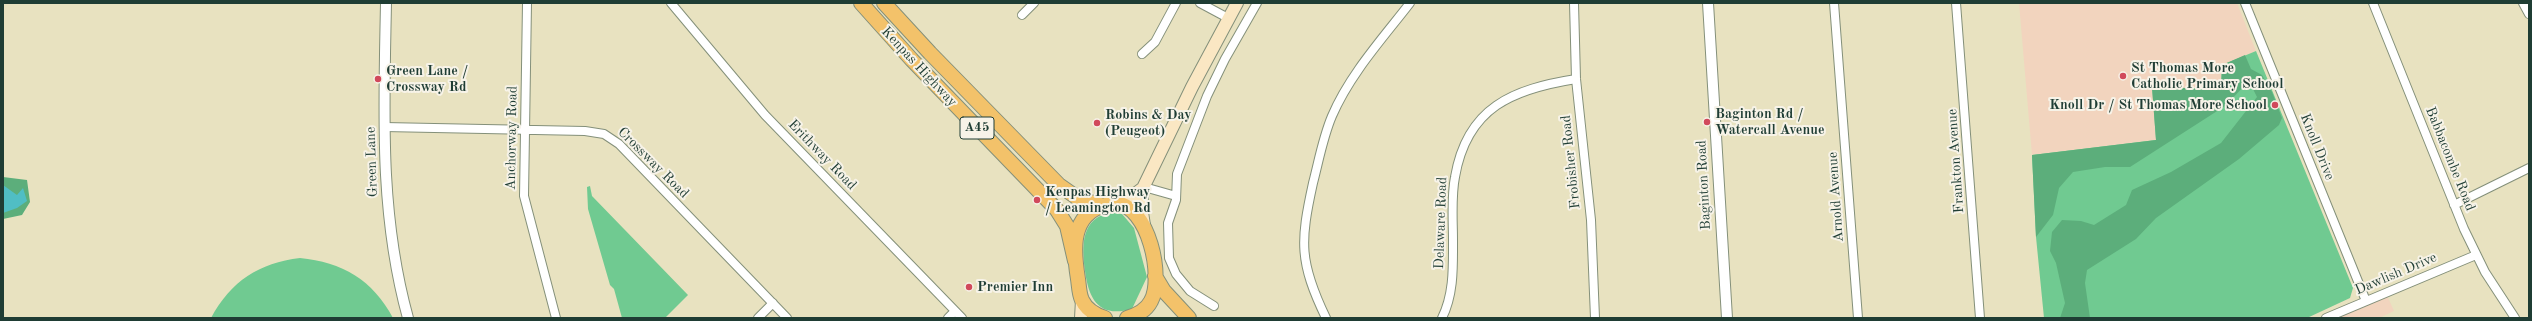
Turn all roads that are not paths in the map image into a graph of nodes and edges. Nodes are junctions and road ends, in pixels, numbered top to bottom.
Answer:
1 (386, 3) edge
2 (527, 3) edge
3 (671, 3) edge
4 (861, 3) edge
5 (884, 3) edge
6 (1034, 3) edge
7 (1176, 3) edge
8 (1200, 3) edge
9 (1238, 3) edge
10 (1257, 3) edge
11 (1410, 3) edge
12 (1574, 3) edge
13 (1708, 3) edge
14 (1834, 3) edge
15 (1956, 3) edge
16 (2245, 3) edge
17 (2373, 3) edge
18 (2523, 3) edge
19 (2529, 14) edge
20 (1022, 15) dead end
21 (1228, 18) junction
22 (1142, 54) dead end
23 (1576, 79) junction
24 (384, 128) junction
25 (524, 129) junction
26 (2529, 168) edge
27 (1144, 188) junction
28 (1176, 196) junction
29 (1109, 204) junction
30 (2454, 205) junction
31 (1144, 225) junction
32 (2476, 255) junction
33 (1075, 262) junction
34 (1155, 276) junction
35 (1082, 300) junction
36 (2366, 301) junction
37 (773, 303) junction
38 (1214, 306) dead end
39 (955, 311) junction
40 (1129, 317) edge
41 (408, 318) edge
42 (556, 318) edge
43 (758, 318) edge
44 (787, 318) edge
45 (948, 318) edge
46 (962, 318) edge
47 (1081, 318) edge
48 (1105, 318) edge
49 (1152, 318) edge
50 (1189, 318) edge
51 (1326, 318) edge
52 (1442, 318) edge
53 (1595, 318) edge
54 (1727, 318) edge
55 (1858, 318) edge
56 (1980, 318) edge
57 (2326, 318) edge
58 (2515, 318) edge

1 - 24 street, Green Lane
2 - 25 street, Anchorway Road
3 - 39 street, Erithway Road
4 - 33 highway, Kenpas Highway / A45
5 - 29 highway, Kenpas Highway / A45
6 - 20 street
7 - 22 street
8 - 21 street
9 - 21 main road
10 - 28 street
11 - 51 street
12 - 23 street, Frobisher Road
13 - 54 street, Baginton Road
14 - 55 street, Arnold Avenue
15 - 56 street, Frankton Avenue
16 - 36 street, Knoll Drive
17 - 30 street, Babbacombe Road
18 - 19 street
21 - 27 main road
23 - 52 street, Delaware Road
23 - 53 street, Frobisher Road
24 - 25 street, Crossway Road
24 - 41 street, Green Lane
25 - 37 street, Crossway Road
25 - 42 street, Anchorway Road
26 - 30 street
27 - 28 street
27 - 29 main road
27 - 31 main road
28 - 38 street
29 - 31 highway, Kenpas Highway
29 - 33 highway
30 - 32 street, Babbacombe Road
31 - 34 highway
32 - 36 street, Dawlish Drive
32 - 58 street, Babbacombe Road
33 - 35 highway
34 - 40 highway
34 - 50 highway
35 - 47 main road
35 - 48 highway
36 - 57 street, Dawlish Drive
37 - 43 street
37 - 44 street, Crossway Road
39 - 45 street
39 - 46 street, Erithway Road
40 - 49 highway

